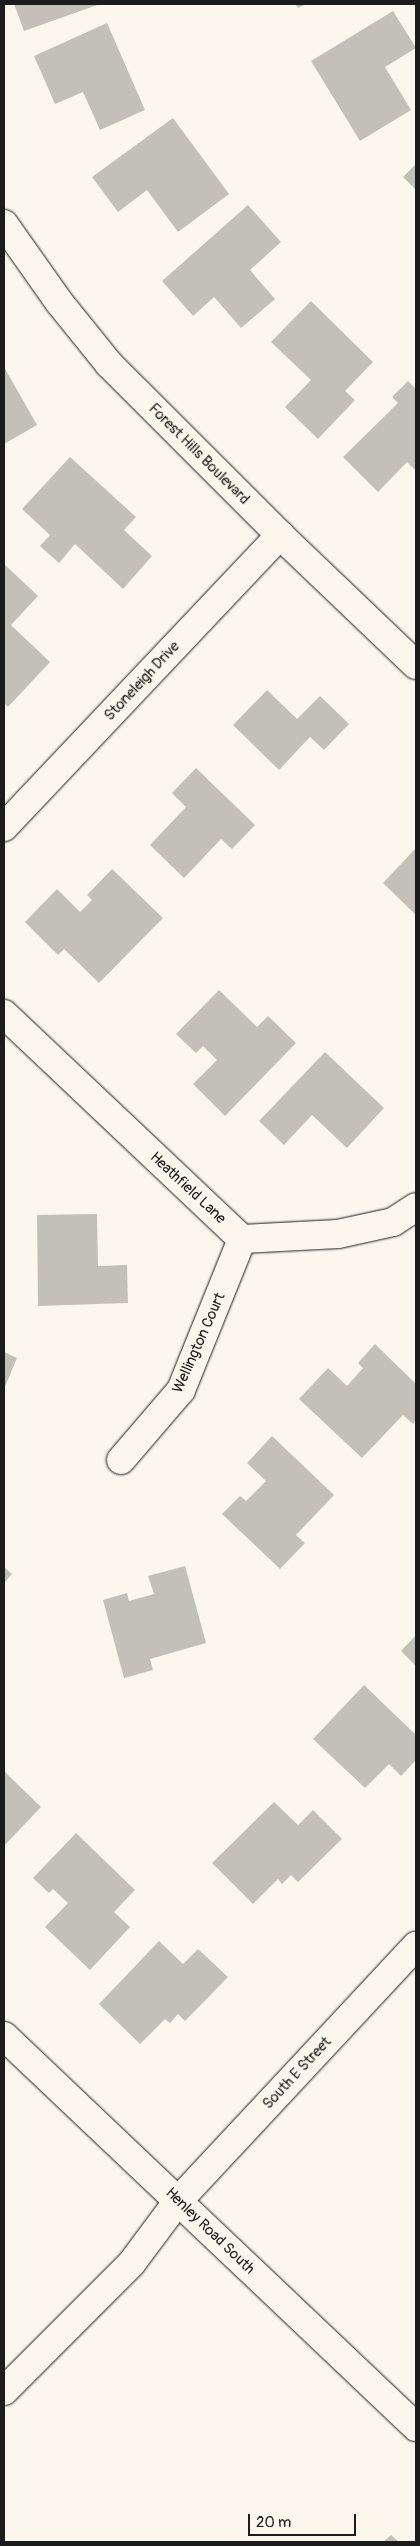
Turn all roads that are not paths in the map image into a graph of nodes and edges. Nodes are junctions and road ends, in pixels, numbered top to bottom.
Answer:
1 (4, 224) edge
2 (280, 535) junction
3 (416, 665) edge
4 (4, 827) edge
5 (4, 1014) edge
6 (416, 1207) edge
7 (242, 1239) junction
8 (121, 1460) dead end
9 (416, 1946) edge
10 (4, 2036) edge
11 (178, 2200) junction
12 (4, 2392) edge
13 (416, 2427) edge

1 - 2 street, Forest Hills Boulevard
2 - 3 street, Forest Hills Boulevard
2 - 4 street, Stoneleigh Drive
5 - 7 street, Heathfield Lane
6 - 7 street
7 - 8 street, Wellington Court
9 - 11 street, South E Street
10 - 11 street, Henley Road South
11 - 12 street, South E Street
11 - 13 street, Henley Road South

